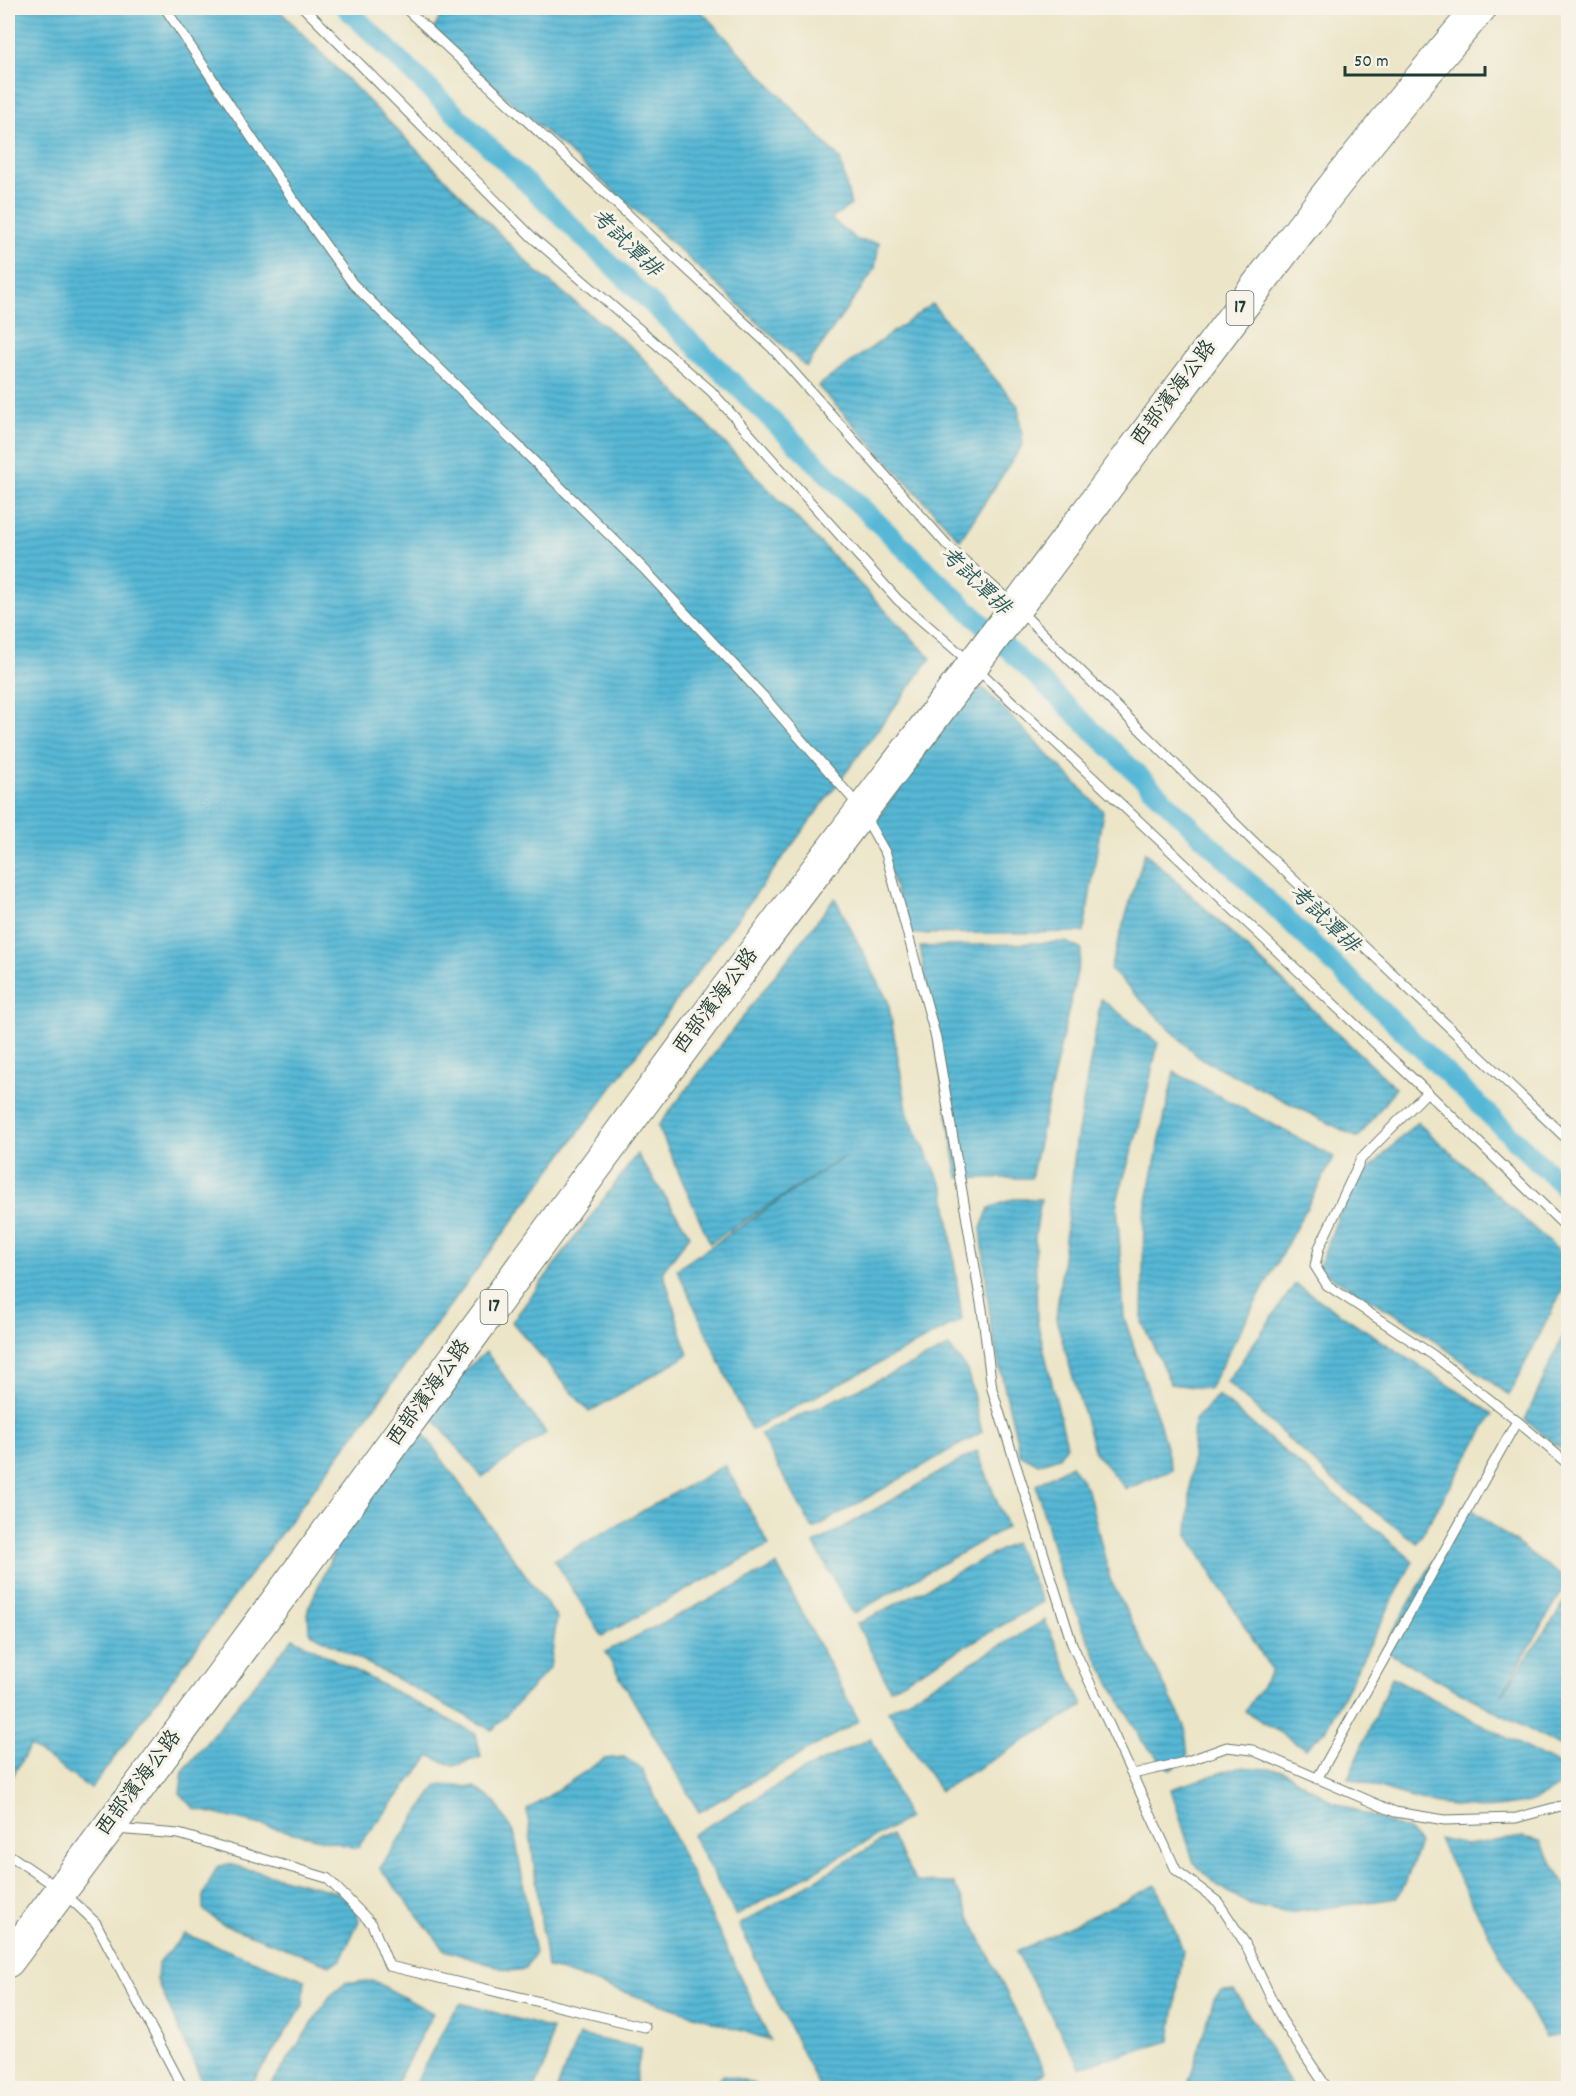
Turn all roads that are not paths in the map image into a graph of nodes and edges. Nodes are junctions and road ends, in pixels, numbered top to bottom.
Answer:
1 (165, 8) edge
2 (304, 8) edge
3 (405, 8) edge
4 (1480, 8) edge
5 (1013, 611) junction
6 (976, 659) junction
7 (861, 809) junction
8 (1427, 1092) junction
9 (1569, 1140) edge
10 (1569, 1230) edge
11 (1516, 1421) junction
12 (1569, 1464) edge
13 (1133, 1774) junction
14 (1317, 1779) junction
15 (1569, 1804) edge
16 (107, 1828) junction
17 (8, 1854) edge
18 (62, 1890) junction
19 (8, 1961) edge
20 (645, 2027) dead end
21 (183, 2088) edge
22 (1327, 2088) edge

1 - 7 lane
2 - 6 lane
3 - 5 lane
4 - 5 main road, 西部濱海公路 / 17
5 - 6 main road, 17
5 - 9 lane
6 - 7 main road, 西部濱海公路 / 17
6 - 8 lane
7 - 13 lane
7 - 16 main road, 西部濱海公路 / 17
8 - 10 lane
8 - 11 lane
11 - 12 lane
11 - 14 lane
13 - 14 lane
13 - 22 lane
14 - 15 lane
16 - 18 main road, 西部濱海公路 / 17
16 - 20 lane
17 - 18 lane
18 - 19 main road, 西部濱海公路 / 17
18 - 21 lane

